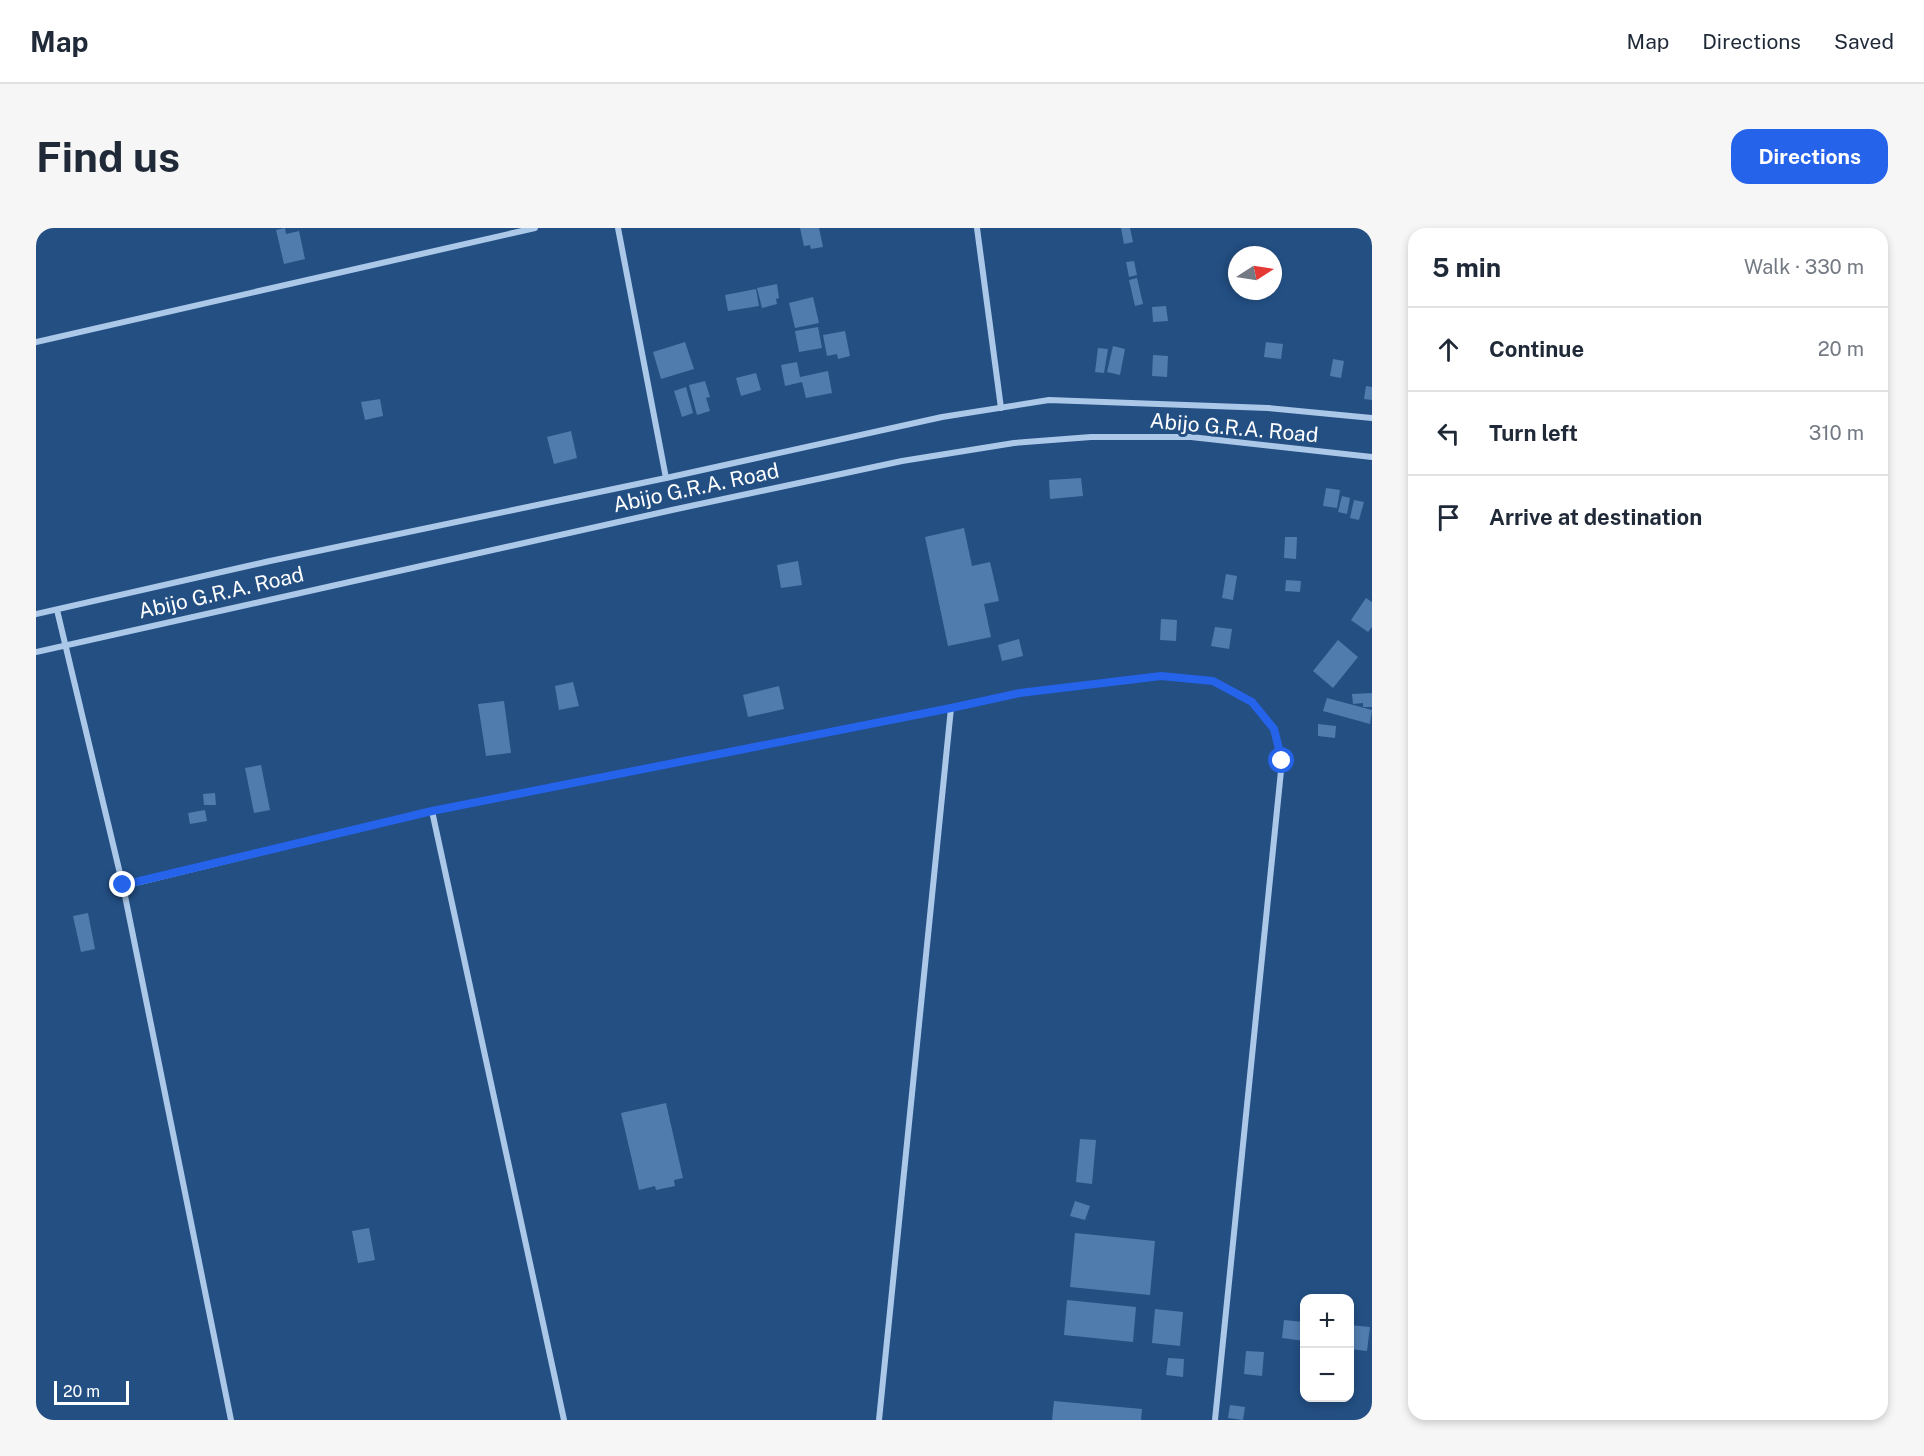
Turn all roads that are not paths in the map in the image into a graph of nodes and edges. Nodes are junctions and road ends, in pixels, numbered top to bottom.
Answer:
1 (535, 228) edge
2 (618, 228) edge
3 (977, 228) edge
4 (36, 342) edge
5 (1001, 408) junction
6 (1372, 418) edge
7 (1372, 457) edge
8 (666, 478) junction
9 (57, 610) junction
10 (36, 614) edge
11 (64, 646) junction
12 (36, 652) edge
13 (951, 708) junction
14 (432, 811) junction
15 (123, 885) junction
16 (231, 1420) edge
17 (564, 1420) edge
18 (879, 1420) edge
19 (1215, 1420) edge

1 - 4 street
2 - 8 street
3 - 5 street
5 - 6 street, Abijo G.R.A. Road
5 - 8 street, Abijo G.R.A. Road
7 - 11 street, Abijo G.R.A. Road
8 - 9 street, Abijo G.R.A. Road
9 - 10 street, Abijo G.R.A. Road
9 - 11 street
11 - 12 street, Abijo G.R.A. Road
11 - 15 street
13 - 14 street
13 - 18 street
13 - 19 street
14 - 15 street
14 - 17 street
15 - 16 street

